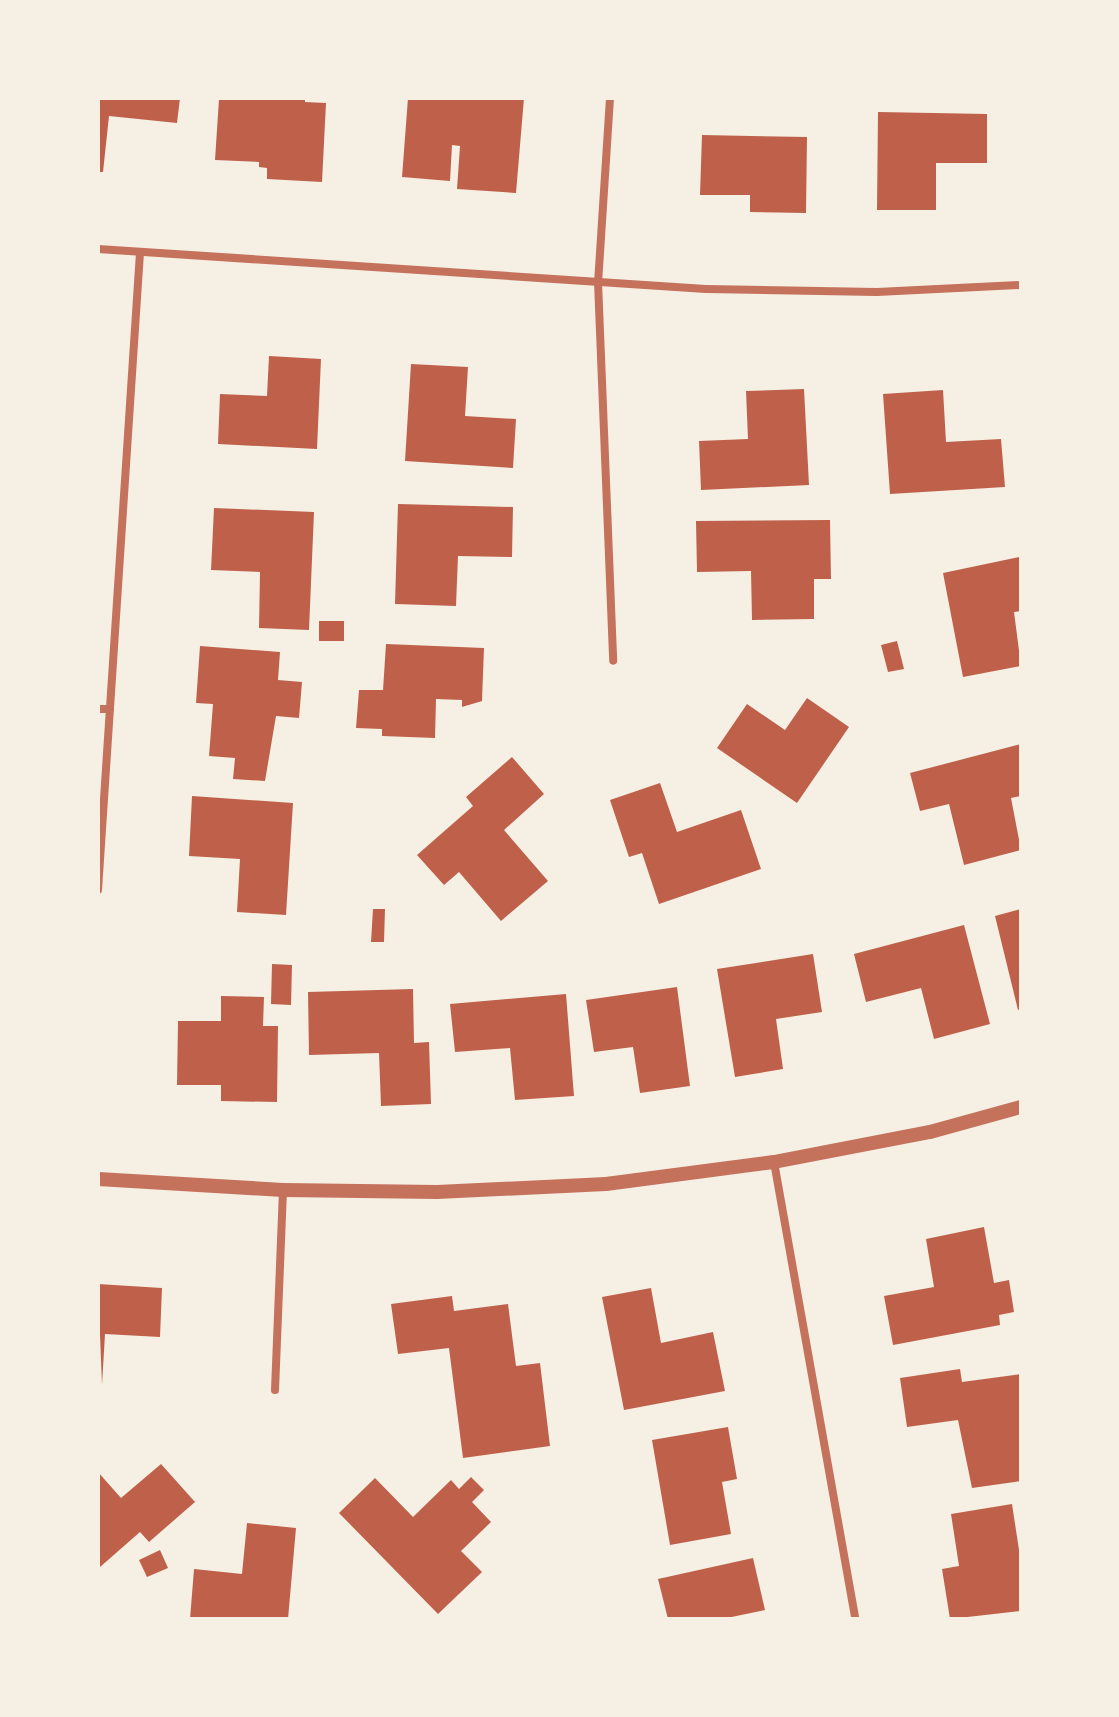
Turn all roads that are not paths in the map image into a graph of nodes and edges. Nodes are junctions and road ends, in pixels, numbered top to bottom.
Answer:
1 (610, 98) edge
2 (98, 249) edge
3 (140, 252) junction
4 (598, 282) junction
5 (1021, 285) edge
6 (613, 661) dead end
7 (98, 709) edge
8 (110, 709) junction
9 (98, 890) edge
10 (1021, 1107) edge
11 (774, 1162) junction
12 (98, 1179) edge
13 (283, 1190) junction
14 (275, 1390) dead end
15 (855, 1619) edge

1 - 4 street
2 - 3 street
3 - 4 street
3 - 8 street
4 - 5 street
4 - 6 street
7 - 8 street
8 - 9 street
10 - 11 street
11 - 13 street
11 - 15 street
12 - 13 street
13 - 14 street

